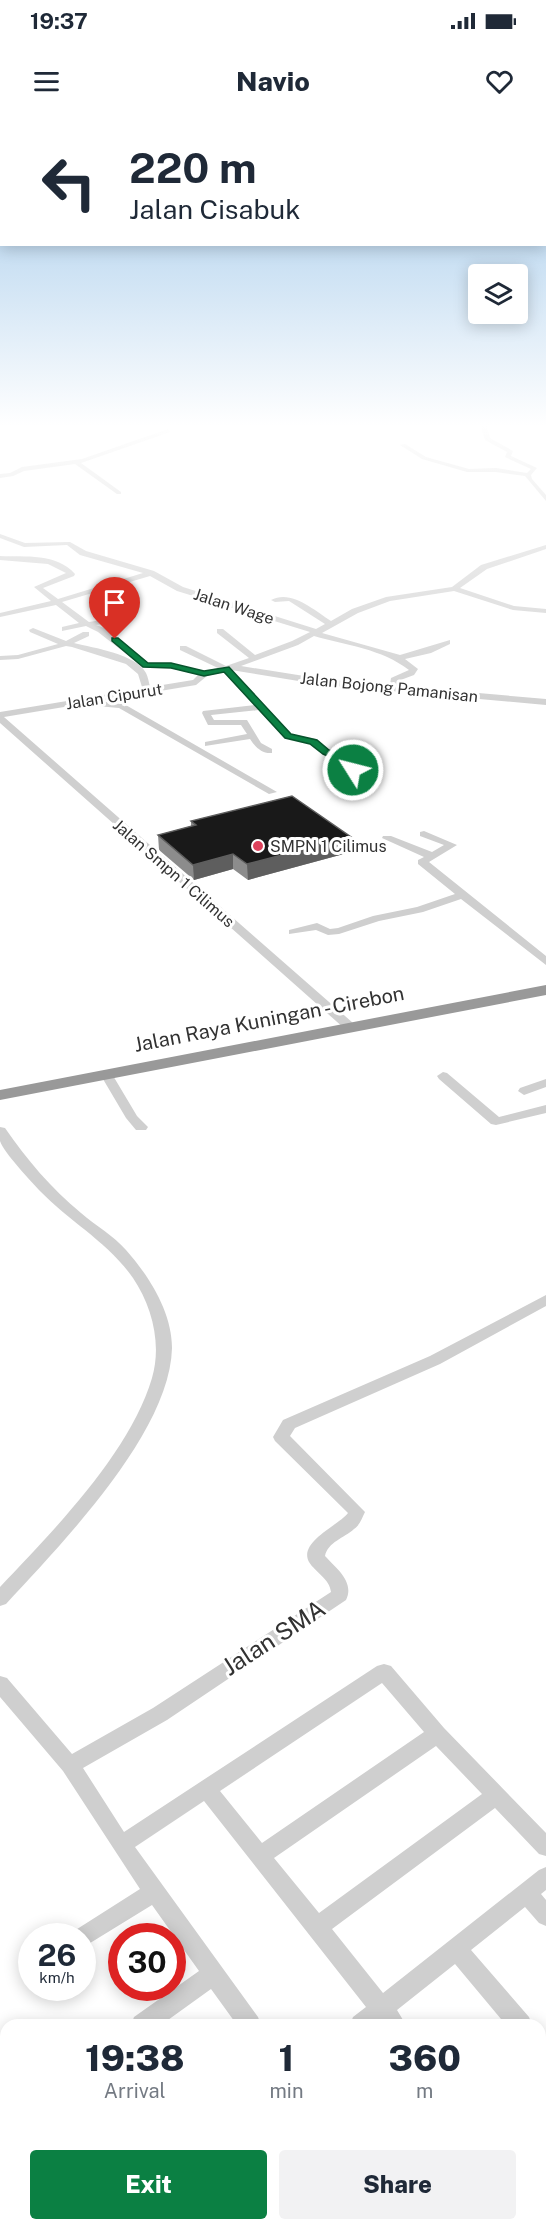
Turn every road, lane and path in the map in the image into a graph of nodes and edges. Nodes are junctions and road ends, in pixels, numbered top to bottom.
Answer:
1 (0, 536) edge
2 (29, 545) junction
3 (546, 547) edge
4 (0, 553) edge
5 (0, 558) edge
6 (9, 559) junction
7 (0, 565) edge
8 (151, 573) junction
9 (454, 589) junction
10 (57, 600) junction
11 (275, 600) dead end
12 (546, 611) edge
13 (0, 615) edge
14 (111, 620) dead end
15 (89, 624) junction
16 (331, 624) junction
17 (65, 629) dead end
18 (33, 630) dead end
19 (220, 631) dead end
20 (317, 633) junction
21 (86, 634) dead end
22 (447, 642) dead end
23 (66, 644) junction
24 (183, 648) dead end
25 (0, 658) edge
26 (254, 658) junction
27 (399, 658) junction
28 (229, 668) junction
29 (204, 674) junction
30 (394, 688) junction
31 (142, 692) junction
32 (94, 699) junction
33 (546, 702) edge
34 (261, 707) junction
35 (0, 716) edge
36 (250, 736) junction
37 (208, 744) dead end
38 (269, 751) dead end
39 (353, 770) dead end
40 (272, 792) dead end
41 (424, 834) dead end
42 (387, 838) dead end
43 (432, 856) junction
44 (463, 895) junction
45 (293, 932) dead end
46 (546, 962) edge
47 (546, 990) edge
48 (349, 1026) junction
49 (106, 1074) junction
50 (443, 1076) dead end
51 (546, 1083) edge
52 (524, 1091) dead end
53 (0, 1095) edge
54 (546, 1109) edge
55 (141, 1127) dead end
56 (0, 1131) edge
57 (546, 1300) edge
58 (0, 1599) edge
59 (0, 1684) edge
60 (437, 1734) junction
61 (70, 1765) junction
62 (206, 1789) junction
63 (495, 1796) junction
64 (121, 1845) junction
65 (546, 1847) edge
66 (260, 1856) junction
67 (546, 1877) edge
68 (154, 1892) junction
69 (526, 1893) junction
70 (546, 1916) edge
71 (317, 1927) junction
72 (96, 1929) edge
73 (456, 1949) junction
74 (213, 1974) junction
75 (388, 2017) edge
76 (150, 2019) edge
77 (246, 2019) edge
78 (516, 2019) edge

1 - 2 street
2 - 4 street
2 - 8 street, Jalan Wage
3 - 9 street
5 - 6 street
6 - 7 street
6 - 10 street
8 - 10 street
8 - 20 street, Jalan Wage
9 - 12 street
9 - 16 street, Jalan Cipurut
10 - 13 street
10 - 15 street
11 - 16 street
14 - 15 street
15 - 17 street
15 - 29 street
16 - 20 street, Jalan Cipurut
18 - 23 street
19 - 26 street
20 - 26 street, Jalan Cipurut
20 - 27 street, Jalan Wage
21 - 23 street
22 - 27 street
23 - 25 street
23 - 31 street
24 - 28 street
26 - 28 street, Jalan Cipurut
27 - 30 street
28 - 29 street, Jalan Cipurut
28 - 30 street, Jalan Bojong Pamanisan
28 - 34 street
29 - 31 street, Jalan Cipurut
30 - 33 street, Jalan Bojong Pamanisan
31 - 32 street, Jalan Cipurut
32 - 35 street, Jalan Cipurut
32 - 40 street
34 - 36 street
34 - 39 street
35 - 48 street, Jalan Smpn 1 Cilimus
36 - 37 street
36 - 38 street
41 - 43 street
42 - 43 street
43 - 44 street
44 - 45 street
44 - 46 street
47 - 48 highway, Jalan Raya Kuningan - Cirebon
48 - 49 highway, Jalan Raya Kuningan - Cirebon
49 - 53 highway, Jalan Raya Kuningan - Cirebon
49 - 55 street
50 - 54 street
51 - 52 street
56 - 58 street
57 - 61 street, Jalan SMA
59 - 61 street
60 - 62 street
60 - 63 street
60 - 66 street
61 - 64 street
62 - 64 street
62 - 66 street
63 - 65 street
63 - 71 street
64 - 68 street
66 - 71 street
67 - 69 street
68 - 72 street
68 - 74 street
69 - 70 street
69 - 73 street
71 - 75 street
73 - 75 street
73 - 78 street
74 - 76 street
74 - 77 street

